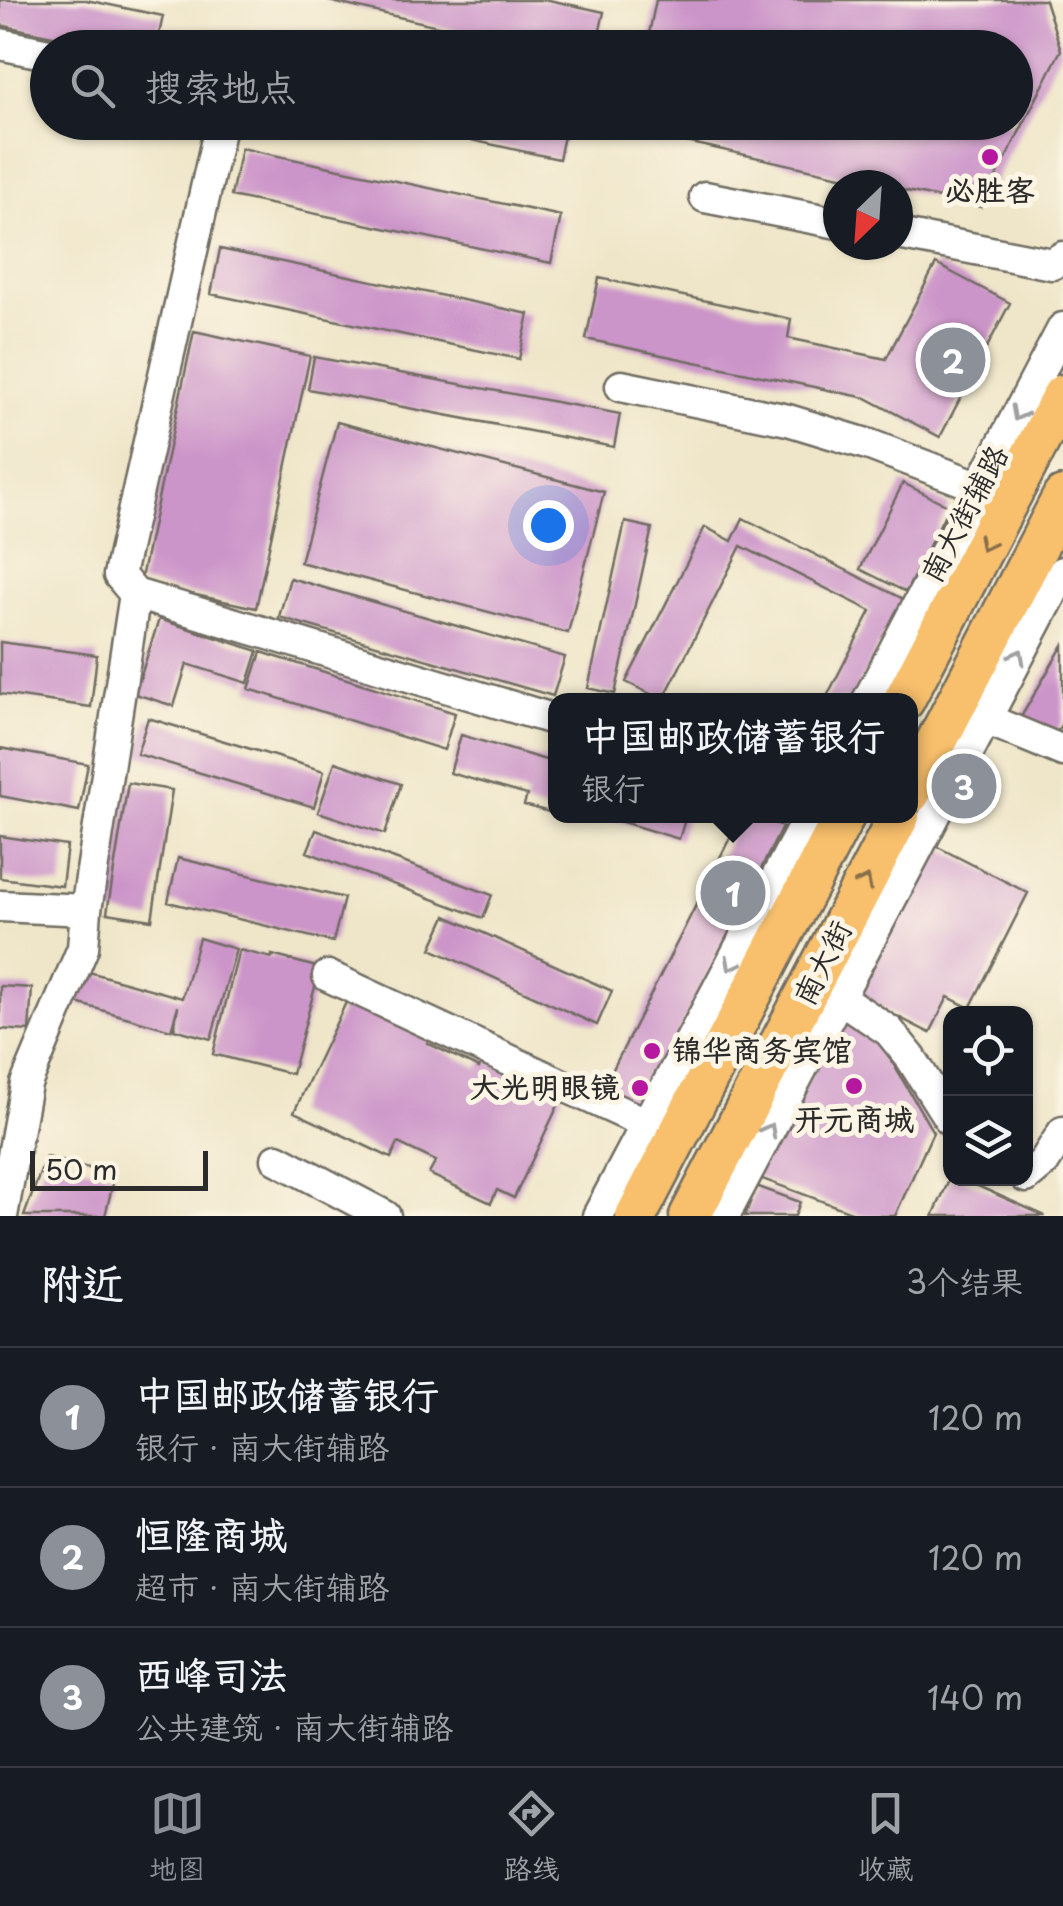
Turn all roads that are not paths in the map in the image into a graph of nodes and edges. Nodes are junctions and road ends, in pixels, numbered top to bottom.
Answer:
1 (0, 44) edge
2 (30, 50) edge
3 (218, 140) edge
4 (705, 197) dead end
5 (823, 219) edge
6 (913, 237) edge
7 (1063, 257) edge
8 (1063, 328) edge
9 (621, 386) dead end
10 (1063, 395) edge
11 (993, 494) junction
12 (1063, 497) edge
13 (1063, 572) edge
14 (135, 594) junction
15 (872, 693) edge
16 (907, 693) edge
17 (970, 712) junction
18 (548, 718) edge
19 (1063, 751) edge
20 (918, 782) edge
21 (918, 812) edge
22 (828, 823) edge
23 (896, 823) edge
24 (913, 823) edge
25 (0, 906) edge
26 (86, 910) junction
27 (328, 976) dead end
28 (826, 990) junction
29 (943, 1109) edge
30 (663, 1132) junction
31 (1063, 1132) edge
32 (277, 1159) dead end
33 (1033, 1171) edge
34 (2, 1216) edge
35 (386, 1216) edge
36 (598, 1216) edge
37 (636, 1216) edge
38 (690, 1216) edge
39 (724, 1216) edge

1 - 2 street
3 - 14 street
4 - 5 street
6 - 7 street
8 -> 11 street, 南大街辅路
9 - 11 street
10 - 11 main road
11 - 15 street, 南大街辅路
11 -> 16 main road
12 - 17 main road
17 -> 13 street
14 - 18 street
14 - 26 street
17 - 19 street
17 - 20 main road
17 - 21 street
22 -> 30 main road, 南大街
28 -> 23 main road, 南大街
24 - 28 street
25 - 26 street
26 - 34 street
27 - 30 street
28 - 29 street
28 - 38 main road, 南大街
39 -> 28 street
30 - 36 street
30 - 37 main road, 南大街
31 - 33 street
32 - 35 street

